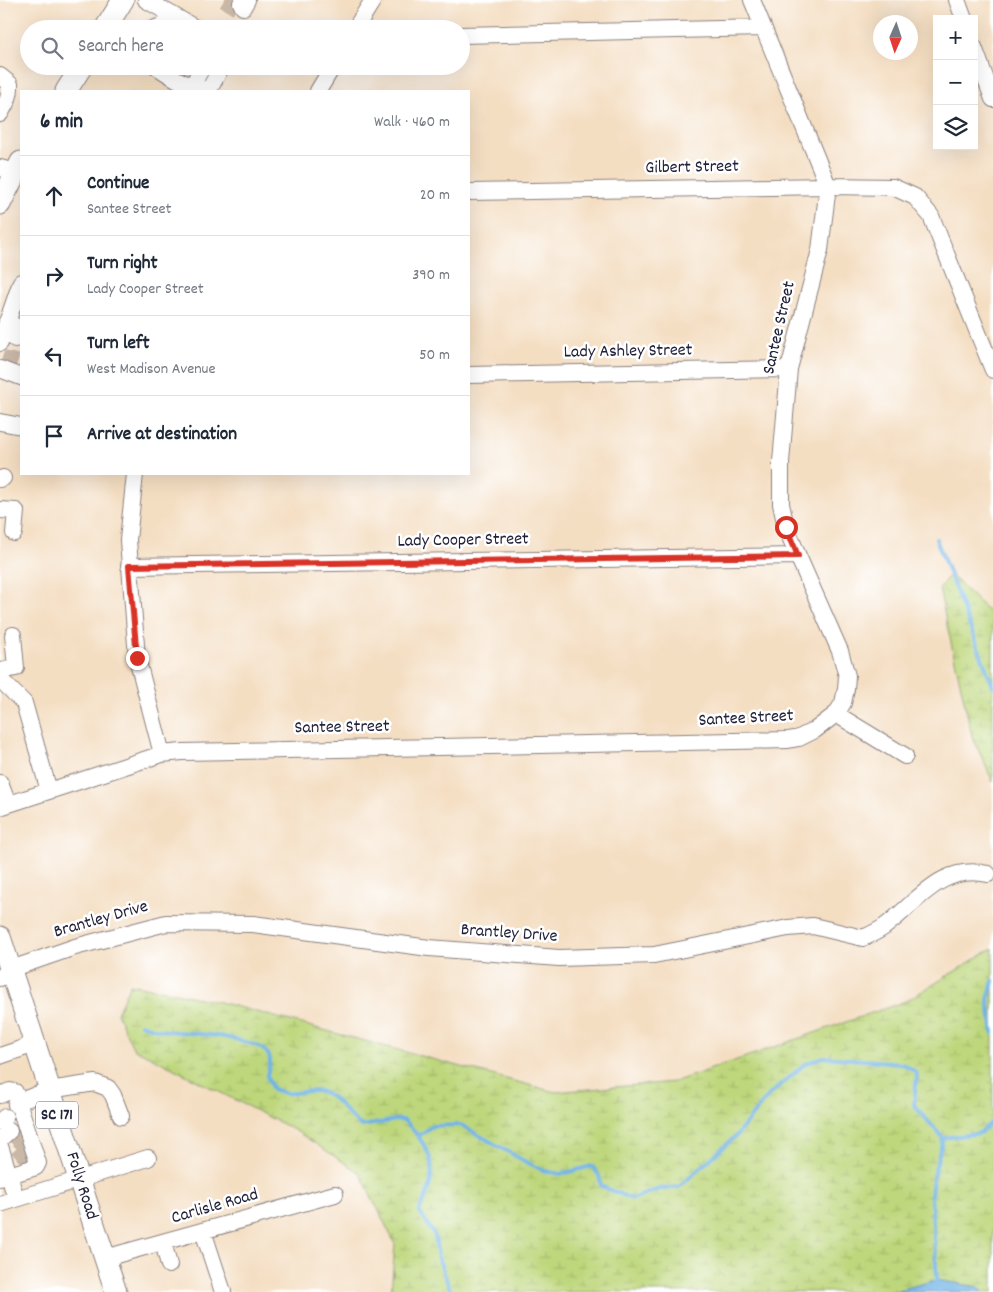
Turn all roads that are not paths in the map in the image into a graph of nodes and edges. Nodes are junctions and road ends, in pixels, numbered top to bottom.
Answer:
1 (124, 0) edge
2 (146, 0) edge
3 (373, 0) edge
4 (752, 0) edge
5 (957, 0) edge
6 (963, 15) edge
7 (111, 20) edge
8 (181, 20) edge
9 (361, 20) edge
10 (763, 28) junction
11 (470, 35) edge
12 (978, 58) edge
13 (76, 75) edge
14 (170, 75) edge
15 (198, 75) edge
16 (217, 75) edge
17 (328, 75) edge
18 (0, 76) edge
19 (192, 86) junction
20 (67, 90) edge
21 (209, 90) edge
22 (209, 90) edge
23 (319, 90) edge
24 (993, 98) edge
25 (0, 114) edge
26 (14, 169) edge
27 (828, 186) junction
28 (470, 192) edge
29 (0, 204) edge
30 (20, 285) edge
31 (8, 341) tunnel mouth
32 (788, 369) junction
33 (4, 370) edge
34 (993, 370) edge
35 (470, 375) edge
36 (20, 377) edge
37 (0, 422) edge
38 (20, 426) edge
39 (135, 475) edge
40 (0, 510) edge
41 (14, 533) dead end
42 (798, 556) junction
43 (129, 566) junction
44 (13, 635) dead end
45 (0, 670) edge
46 (0, 682) edge
47 (836, 714) junction
48 (162, 754) junction
49 (904, 756) dead end
50 (0, 783) edge
51 (49, 791) junction
52 (4, 806) edge
53 (988, 874) dead end
54 (0, 937) edge
55 (5, 974) edge
56 (35, 1044) junction
57 (0, 1056) edge
58 (50, 1090) junction
59 (121, 1116) dead end
60 (12, 1132) edge
61 (148, 1158) dead end
62 (78, 1179) junction
63 (335, 1194) dead end
64 (16, 1199) junction
65 (0, 1204) edge
66 (203, 1231) junction
67 (164, 1242) junction
68 (105, 1258) junction
69 (169, 1265) dead end
70 (116, 1292) edge
71 (223, 1292) edge

1 - 7 main road
2 - 8 street
3 - 9 street
4 - 10 street, Santee Street
5 - 6 street
10 - 11 street
10 - 27 street, Santee Street
12 - 24 street
13 - 20 main road
14 - 19 street
15 - 19 street
16 - 22 street
17 - 23 street
18 - 25 street
19 - 21 street
26 - 29 main road
27 - 28 street, Gilbert Street
27 - 32 street, Santee Street
27 - 34 street, Gilbert Street
30 - 31 street
32 - 35 street, Lady Ashley Street
32 - 42 street, Santee Street
33 - 36 street
37 - 38 street
39 - 43 street
40 - 41 street
42 - 43 street, Lady Cooper Street
42 - 47 street, Santee Street
43 - 48 street
44 - 45 street
46 - 51 street
47 - 48 street, Santee Street
47 - 49 street
48 - 51 street, Santee Street
50 - 52 street
51 - 52 street, Santee Street
53 - 55 street, Brantley Drive
54 - 55 main road, Folly Road / SC 171
55 - 56 main road, Folly Road / SC 171
56 - 57 street
56 - 58 main road, Folly Road / SC 171
58 - 59 street
58 - 60 street
58 - 62 main road, Folly Road / SC 171
60 - 64 street
61 - 62 street
62 - 64 street
62 - 68 main road, Folly Road / SC 171
63 - 66 street, Carlisle Road
64 - 65 street
66 - 67 street, Carlisle Road
66 - 71 street
67 - 68 street, Carlisle Road
67 - 69 street
68 - 70 main road, Folly Road / SC 171

